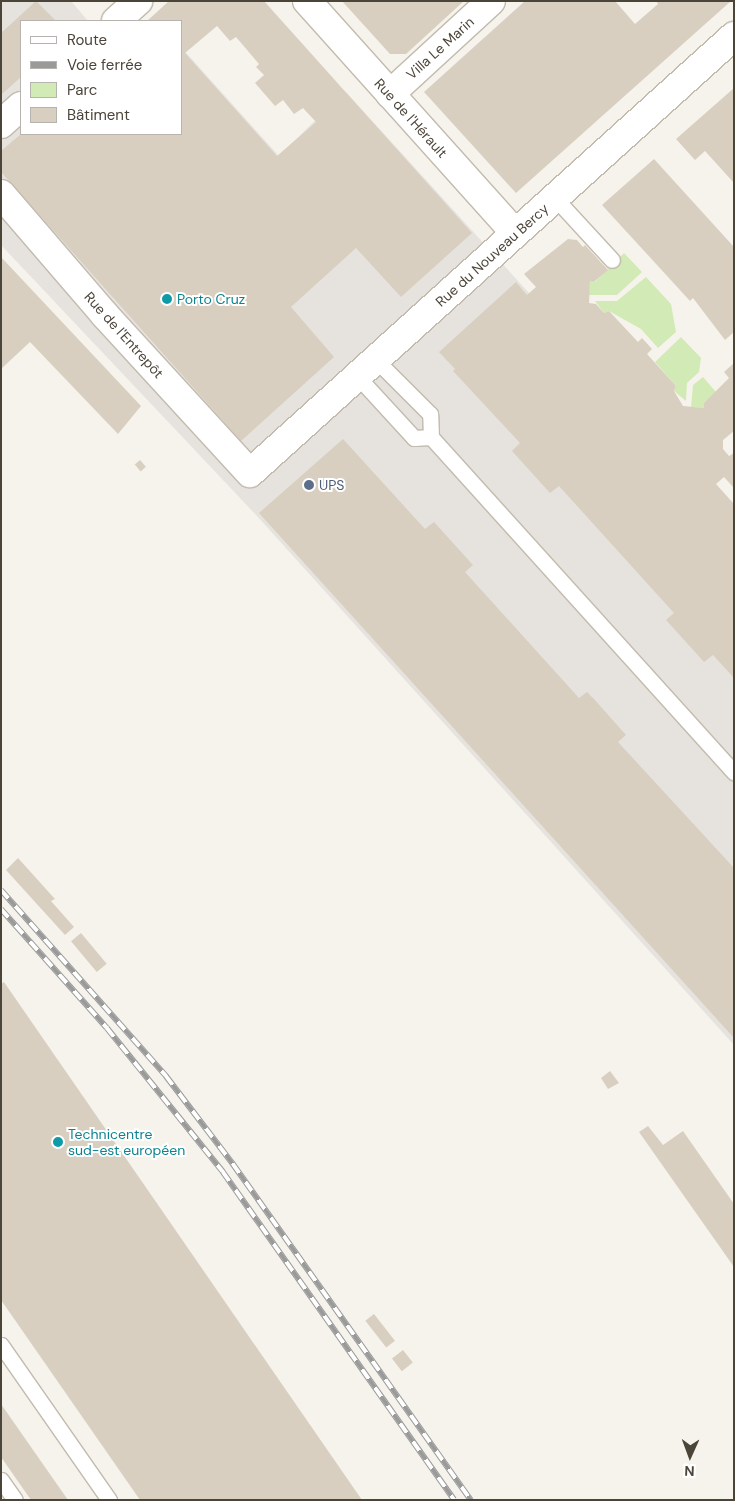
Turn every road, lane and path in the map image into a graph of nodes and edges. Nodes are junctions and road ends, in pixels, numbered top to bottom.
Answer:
1 (138, 1) edge
2 (307, 1) edge
3 (491, 1) edge
4 (117, 20) edge
5 (734, 36) edge
6 (390, 94) junction
7 (20, 107) edge
8 (1, 124) edge
9 (1, 194) edge
10 (555, 198) junction
11 (515, 233) junction
12 (612, 260) dead end
13 (368, 369) junction
14 (431, 437) junction
15 (250, 473) joint
16 (734, 772) edge
17 (1, 1345) edge
18 (1, 1480) edge
19 (15, 1500) edge
20 (109, 1500) edge

1 - 4 street
2 - 6 street, Rue de l'Hérault
3 - 6 street, Villa Le Marin
5 - 10 street, Rue du Nouveau Bercy
6 - 11 street, Rue de l'Hérault
7 - 8 street
9 - 15 street, Rue de l'Entrepôt
10 - 11 street, Rue du Nouveau Bercy
10 - 12 lane
11 - 13 street, Rue du Nouveau Bercy
13 - 14 lane
13 - 14 lane
13 - 15 street, Rue du Nouveau Bercy
14 - 16 lane
17 - 20 lane
18 - 19 lane

